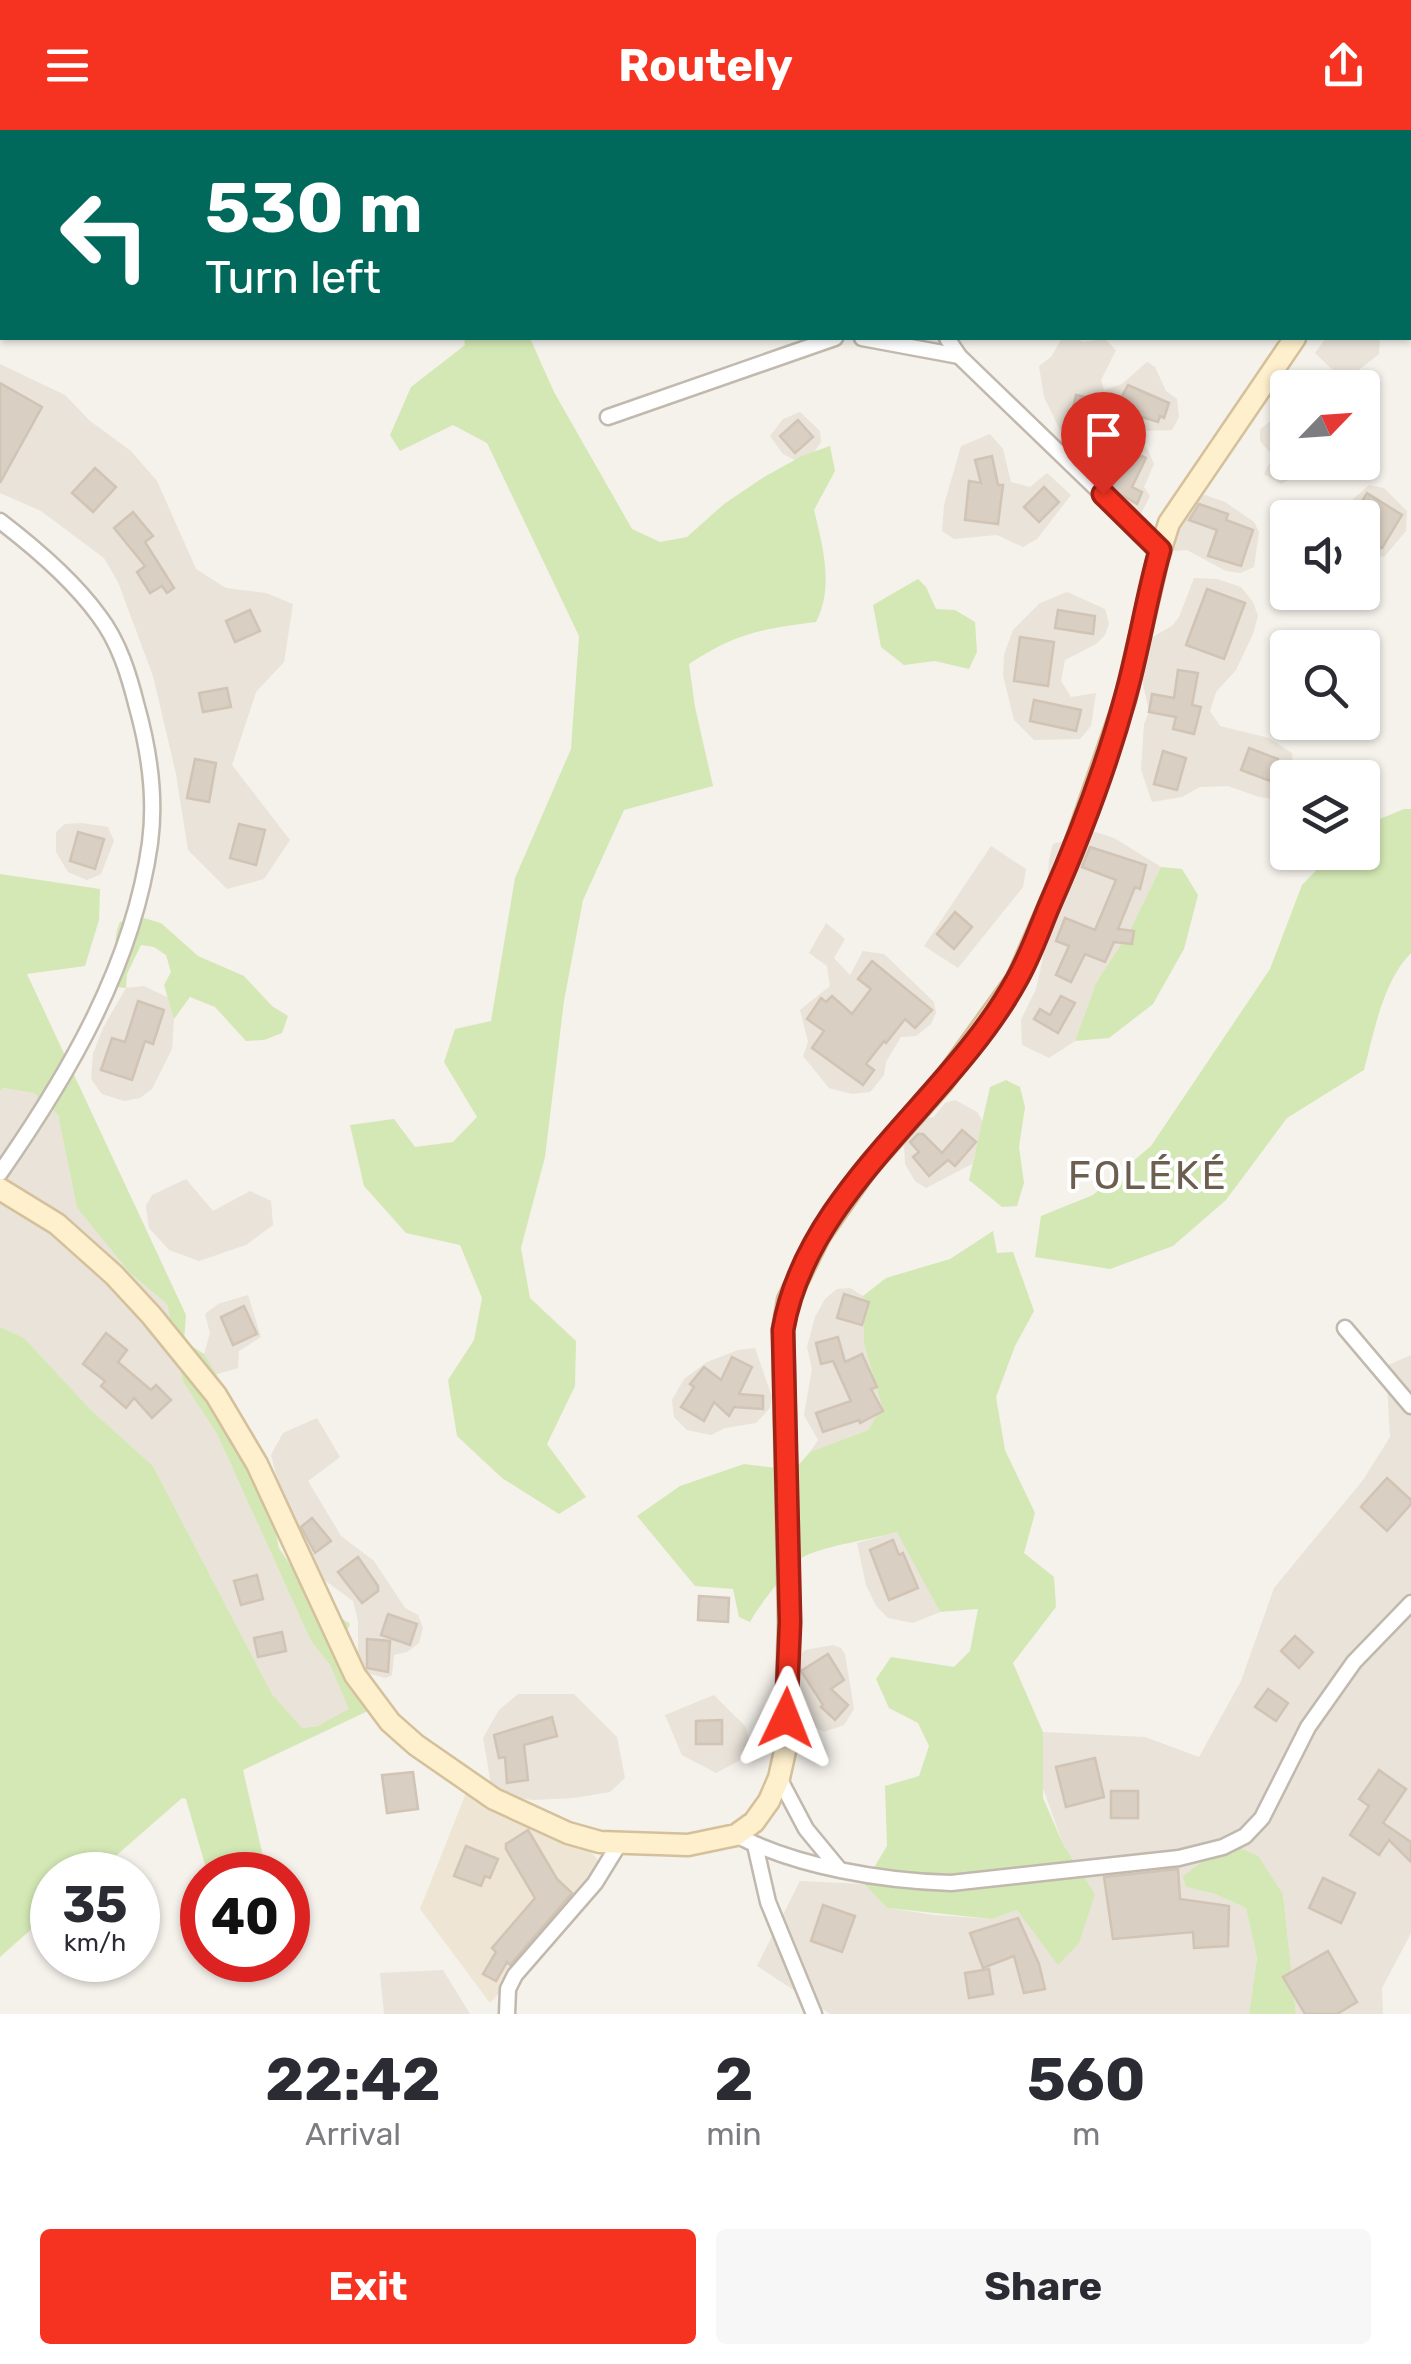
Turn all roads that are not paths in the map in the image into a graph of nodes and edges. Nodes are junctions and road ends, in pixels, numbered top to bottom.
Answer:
1 (830, 340) edge
2 (873, 340) edge
3 (948, 340) edge
4 (1294, 340) edge
5 (959, 356) junction
6 (608, 417) dead end
7 (0, 521) edge
8 (1160, 550) junction
9 (0, 1173) edge
10 (0, 1189) edge
11 (1346, 1328) dead end
12 (1411, 1406) edge
13 (1411, 1604) edge
14 (779, 1778) junction
15 (745, 1840) junction
16 (619, 1844) junction
17 (840, 1869) junction
18 (507, 2014) edge
19 (814, 2014) edge

1 - 6 street
2 - 5 street
3 - 5 street
4 - 8 street
5 - 8 street
7 - 9 street
8 - 14 street
10 - 16 street
11 - 12 street
13 - 17 street
14 - 15 street
14 - 17 street
15 - 16 street
15 - 17 street
15 - 19 street
16 - 18 street

